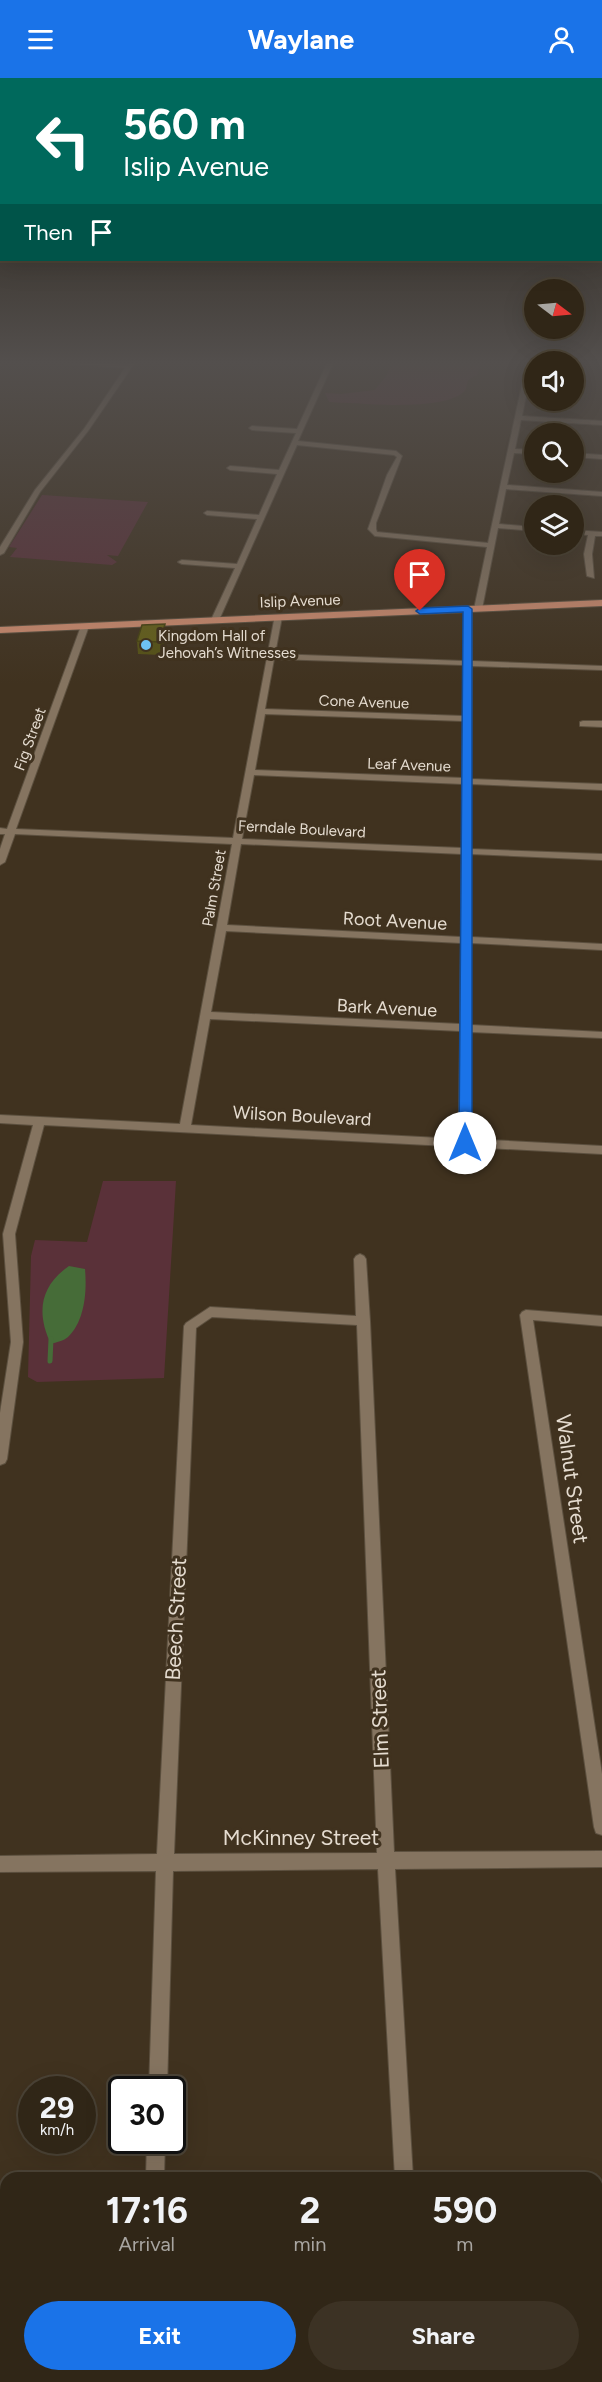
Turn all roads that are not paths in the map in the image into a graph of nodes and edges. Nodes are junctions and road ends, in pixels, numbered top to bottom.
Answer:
1 (55, 469) edge
2 (237, 469) edge
3 (283, 469) edge
4 (394, 469) edge
5 (507, 469) edge
6 (281, 472) junction
7 (504, 487) junction
8 (602, 494) edge
9 (207, 513) dead end
10 (260, 517) junction
11 (495, 526) junction
12 (524, 528) edge
13 (584, 533) edge
14 (592, 534) junction
15 (602, 534) edge
16 (491, 545) junction
17 (0, 553) edge
18 (182, 562) dead end
19 (239, 566) junction
20 (591, 576) dead end
21 (602, 603) edge
22 (473, 609) junction
23 (278, 617) junction
24 (215, 620) junction
25 (85, 626) junction
26 (0, 630) edge
27 (271, 656) junction
28 (468, 664) junction
29 (602, 669) edge
30 (261, 711) junction
31 (467, 719) junction
32 (583, 724) dead end
33 (602, 724) edge
34 (250, 772) junction
35 (467, 781) junction
36 (602, 787) edge
37 (0, 831) edge
38 (11, 832) junction
39 (237, 841) junction
40 (467, 851) junction
41 (602, 857) edge
42 (0, 862) edge
43 (222, 928) junction
44 (466, 941) junction
45 (602, 947) edge
46 (206, 1015) junction
47 (465, 1028) junction
48 (602, 1035) edge
49 (0, 1119) edge
50 (40, 1121) junction
51 (185, 1128) junction
52 (465, 1143) junction
53 (602, 1150) edge
54 (360, 1259) dead end
55 (363, 1321) junction
56 (602, 1321) edge
57 (0, 1460) edge
58 (602, 1827) edge
59 (602, 1859) edge
60 (386, 1860) junction
61 (165, 1861) junction
62 (0, 1864) edge
63 (158, 2076) edge
64 (156, 2154) edge
65 (155, 2172) edge
66 (404, 2172) edge

1 - 17 street
2 - 6 street
3 - 6 street
4 - 16 street
5 - 7 street
6 - 10 street
7 - 8 street
7 - 11 street
9 - 10 street
10 - 19 street
11 - 12 street
11 - 16 street
13 - 14 street
14 - 15 street
14 - 20 street
16 - 22 street
18 - 19 street
19 - 24 street
21 - 22 main road, Islip Avenue
22 - 23 main road, Islip Avenue
22 - 28 street
23 - 24 main road, Islip Avenue
23 - 27 street, Palm Street
24 - 25 main road, Islip Avenue
25 - 26 main road, Islip Avenue
25 - 38 street, Fig Street
27 - 28 street
27 - 30 street, Palm Street
28 - 29 street
28 - 31 street
30 - 31 street, Cone Avenue
30 - 34 street, Palm Street
31 - 35 street
32 - 33 street
34 - 35 street, Leaf Avenue
34 - 39 street, Palm Street
35 - 36 street, Leaf Avenue
35 - 40 street
37 - 38 street, Ferndale Boulevard
38 - 39 street, Ferndale Boulevard
38 - 42 street, Fig Street
39 - 40 street, Ferndale Boulevard
39 - 43 street, Palm Street
40 - 41 street, Ferndale Boulevard
40 - 44 street
43 - 44 street, Root Avenue
43 - 46 street, Palm Street
44 - 45 street, Root Avenue
44 - 47 street
46 - 47 street, Bark Avenue
46 - 51 street, Palm Street
47 - 48 street, Bark Avenue
47 - 52 street
49 - 50 street, Wilson Boulevard
50 - 51 street, Wilson Boulevard
50 - 57 street
51 - 52 street, Wilson Boulevard
52 - 53 street, Wilson Boulevard
54 - 55 street, Elm Street
55 - 60 street, Elm Street
55 - 61 street, Beech Street
56 - 58 street, Walnut Street
59 - 60 street, McKinney Street
60 - 61 street, McKinney Street
60 - 66 street, Elm Street
61 - 62 street, McKinney Street
61 - 63 street, Beech Street
64 - 65 street

